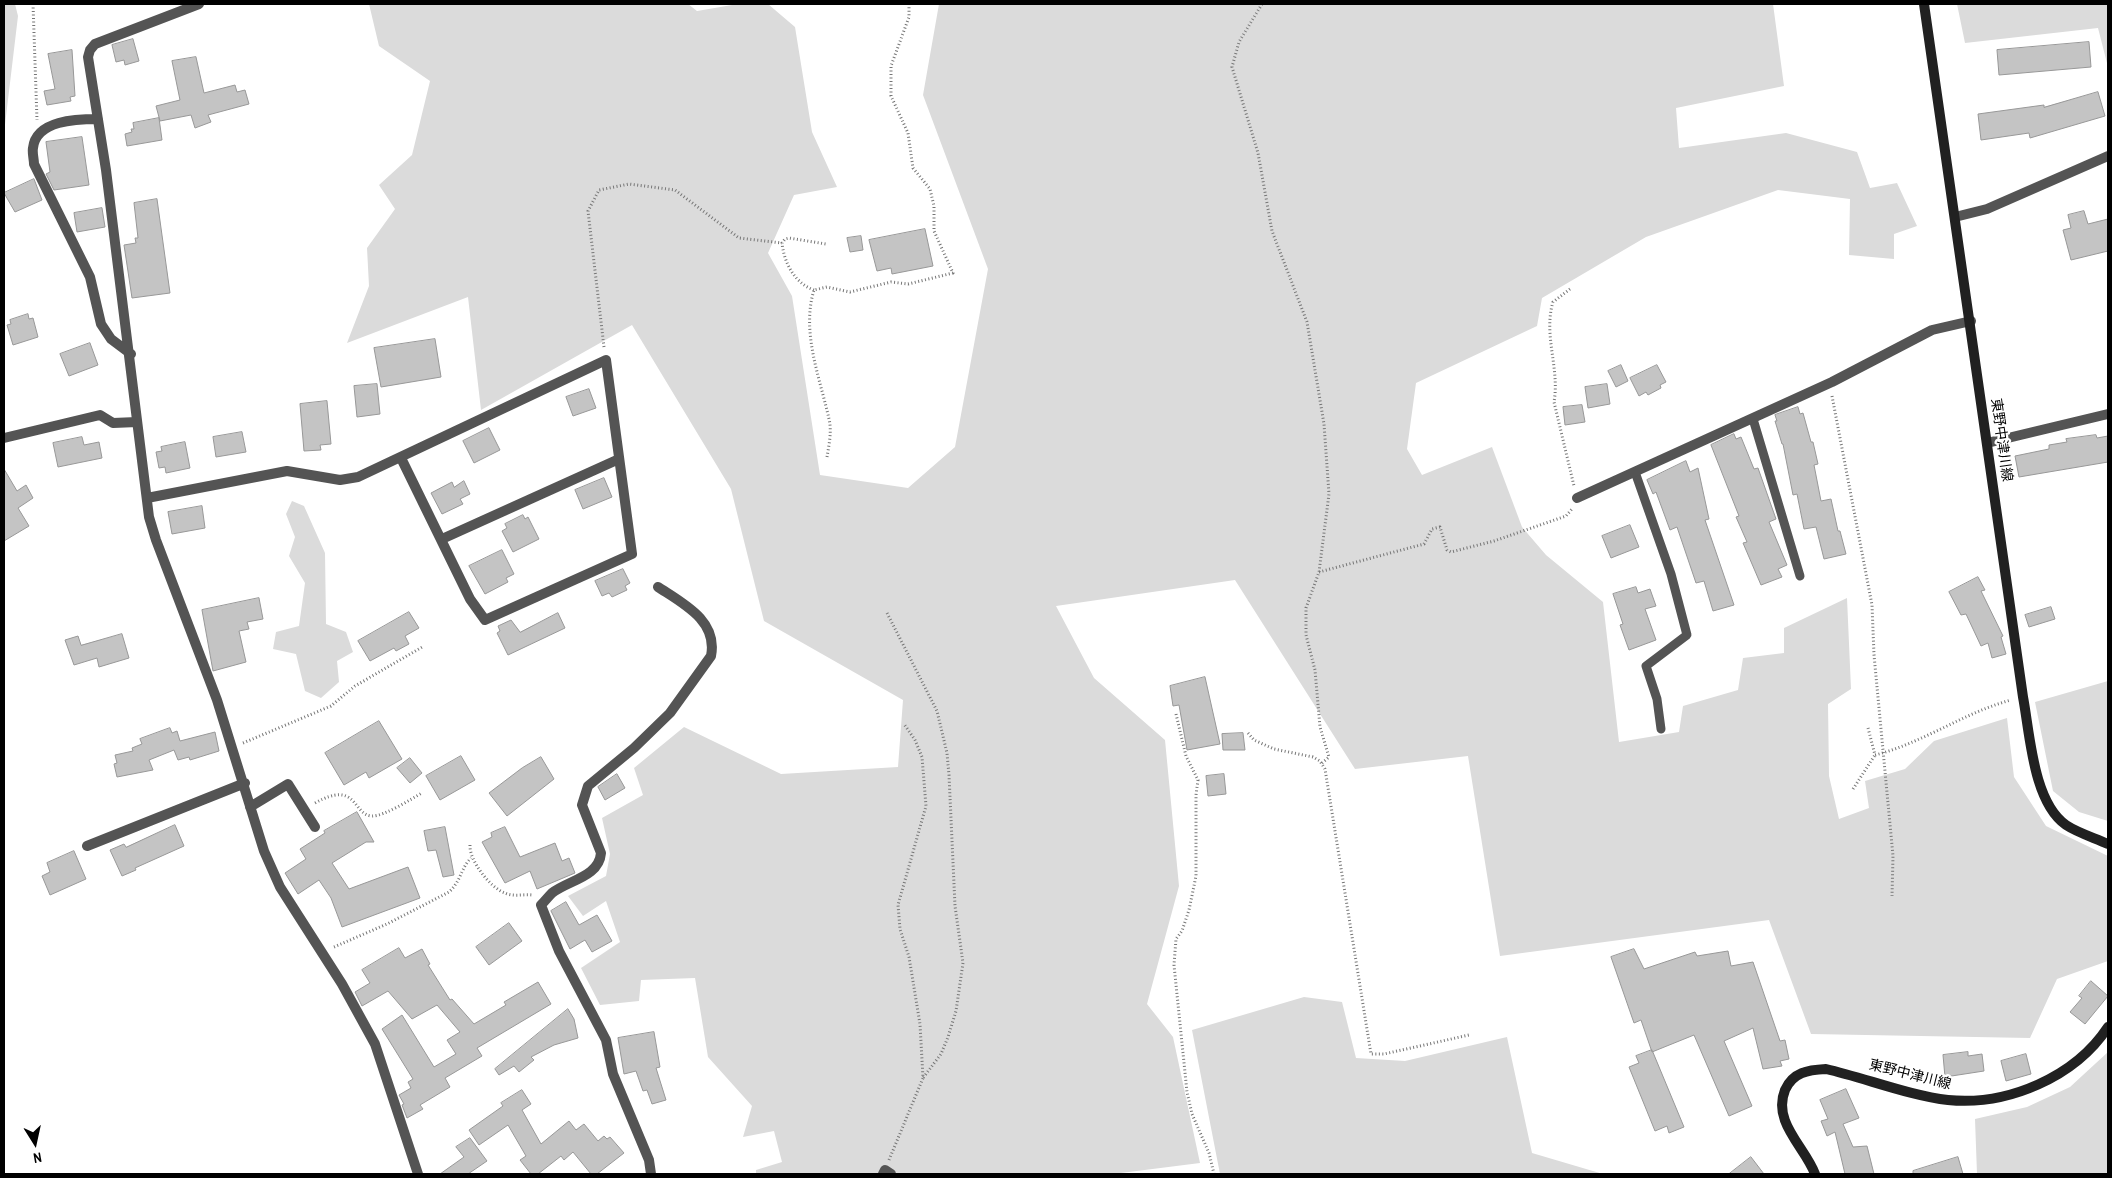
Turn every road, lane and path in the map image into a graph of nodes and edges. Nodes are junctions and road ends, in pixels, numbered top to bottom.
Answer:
1 (33, 4) edge
2 (199, 4) edge
3 (909, 4) edge
4 (1262, 4) edge
5 (1924, 4) edge
6 (98, 119) junction
7 (37, 135) junction
8 (2108, 156) edge
9 (1955, 217) junction
10 (782, 243) junction
11 (826, 244) dead end
12 (1570, 289) dead end
13 (814, 290) junction
14 (1971, 321) junction
15 (131, 354) junction
16 (606, 360) junction
17 (1830, 383) junction
18 (2108, 414) edge
19 (1753, 419) junction
20 (137, 422) junction
21 (4, 438) edge
22 (1987, 443) junction
23 (827, 457) dead end
24 (401, 458) junction
25 (619, 459) junction
26 (1635, 472) junction
27 (147, 498) junction
28 (1576, 498) junction
29 (442, 539) junction
30 (1319, 572) junction
31 (1800, 576) dead end
32 (658, 587) dead end
33 (887, 613) dead end
34 (424, 646) dead end
35 (2024, 697) junction
36 (1176, 714) dead end
37 (904, 724) dead end
38 (1868, 728) dead end
39 (1661, 729) dead end
40 (1248, 733) dead end
41 (233, 747) junction
42 (1883, 753) junction
43 (1875, 755) junction
44 (1321, 764) junction
45 (244, 783) junction
46 (1853, 789) dead end
47 (422, 793) dead end
48 (250, 807) junction
49 (304, 809) junction
50 (315, 827) dead end
51 (2108, 844) edge
52 (470, 845) dead end
53 (87, 846) dead end
54 (471, 858) junction
55 (1892, 896) dead end
56 (541, 904) junction
57 (322, 952) junction
58 (2108, 1027) edge
59 (1469, 1035) dead end
60 (923, 1078) junction
61 (886, 1173) edge
62 (418, 1174) edge
63 (651, 1174) edge
64 (1214, 1174) edge
65 (1815, 1174) edge

1 - 7 path
2 - 6 street
3 - 13 path
4 - 30 path
5 - 9 main road, 東野中津川線
6 - 7 street
6 - 15 street
7 - 15 street
8 - 9 street
9 - 14 main road, 東野中津川線
10 - 11 path
10 - 13 path
10 - 16 path
12 - 28 path
13 - 23 path
14 - 17 street
14 - 22 main road, 東野中津川線
15 - 20 street
16 - 24 street
16 - 25 street
17 - 19 street
17 - 42 path
18 - 22 street
19 - 26 street
19 - 31 lane
20 - 21 street
20 - 27 street
22 - 35 main road, 東野中津川線
24 - 27 street
24 - 29 street
25 - 29 street
25 - 29 street
26 - 28 street
26 - 39 lane
27 - 41 street
28 - 30 path
30 - 44 path
32 - 56 street
33 - 60 path
34 - 41 path
35 - 42 path
35 - 51 main road, 東野中津川線
36 - 64 path
37 - 60 path
38 - 43 path
40 - 44 path
41 - 45 street
42 - 43 path
42 - 55 path
43 - 46 path
44 - 59 path
45 - 48 street
45 - 53 street
47 - 49 path
48 - 49 street
48 - 57 street
49 - 50 street
52 - 54 path
54 - 56 path
54 - 57 path
56 - 63 street
57 - 62 street
58 - 65 main road, 東野中津川線
60 - 61 path

